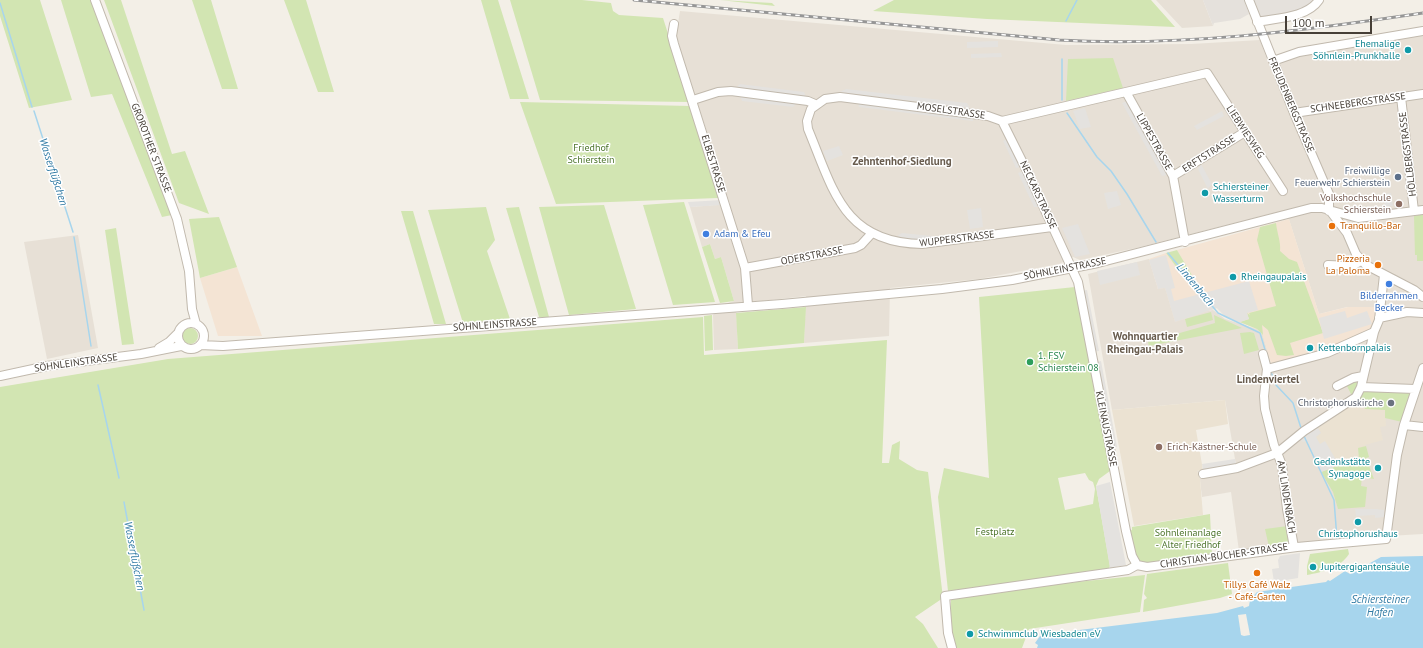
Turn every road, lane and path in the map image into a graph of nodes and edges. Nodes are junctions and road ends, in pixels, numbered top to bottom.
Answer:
1 (95, 0) edge
2 (1249, 0) edge
3 (1319, 0) edge
4 (1257, 22) junction
5 (674, 24) dead end
6 (1423, 31) edge
7 (1273, 61) junction
8 (1207, 73) joint
9 (1126, 92) junction
10 (1423, 94) edge
11 (1401, 97) junction
12 (693, 100) junction
13 (815, 104) junction
14 (1294, 113) junction
15 (1002, 121) junction
16 (1245, 132) junction
17 (1173, 176) junction
18 (1283, 191) dead end
19 (1329, 210) junction
20 (1419, 211) edge
21 (1358, 218) junction
22 (1052, 227) junction
23 (872, 233) junction
24 (1348, 233) junction
25 (1185, 242) junction
26 (1361, 261) junction
27 (1328, 265) dead end
28 (745, 268) junction
29 (1073, 268) junction
30 (1384, 275) junction
31 (1423, 297) edge
32 (191, 300) junction
33 (748, 305) junction
34 (1423, 313) edge
35 (1379, 318) junction
36 (186, 324) junction
37 (196, 324) junction
38 (1374, 332) junction
39 (177, 334) junction
40 (204, 334) junction
41 (200, 345) junction
42 (181, 346) junction
43 (227, 346) junction
44 (152, 351) junction
45 (1263, 354) dead end
46 (1270, 368) junction
47 (1423, 368) edge
48 (0, 376) edge
49 (1363, 376) junction
50 (1337, 386) dead end
51 (1361, 387) junction
52 (1415, 389) junction
53 (1404, 425) junction
54 (1423, 428) edge
55 (1277, 453) junction
56 (1203, 474) dead end
57 (1294, 545) junction
58 (1137, 565) junction
59 (952, 648) edge

1 - 32 street, GROROTHER STRASSE
2 - 4 street, FREUDENBERGSTRASSE
3 - 4 street
4 - 7 street, FREUDENBERGSTRASSE
5 - 12 street, ELBESTRASSE
6 - 7 street
7 - 14 street, FREUDENBERGSTRASSE
8 - 9 street, MOSELSTRASSE
8 - 16 street, LIEBWIESWEG
9 - 15 street, MOSELSTRASSE
9 - 17 street, LIPPESTRASSE
10 - 11 street, SCHNEEBERGSTRASSE
11 - 14 street, SCHNEEBERGSTRASSE
11 - 20 street, HÖLLBERGSTRASSE
12 - 13 street
12 - 28 street, ELBESTRASSE
13 - 15 street, MOSELSTRASSE
13 - 23 street, WUPPERSTRASSE
14 - 19 street, FREUDENBERGSTRASSE
15 - 22 street, NECKARSTRASSE
16 - 17 street, ERFTSTRASSE
16 - 18 street, LIEBWIESWEG
17 - 25 street, LIPPESTRASSE
19 - 21 street, SÖHNLEINSTRASSE
19 - 24 street
19 - 25 street, SÖHNLEINSTRASSE
20 - 21 street
21 - 24 street
22 - 23 street, WUPPERSTRASSE
22 - 29 street, NECKARSTRASSE
23 - 28 street, ODERSTRASSE
24 - 26 street
25 - 29 street, SÖHNLEINSTRASSE
26 - 27 street
26 - 30 street
28 - 33 street, ELBESTRASSE
29 - 33 street, SÖHNLEINSTRASSE
29 - 58 street, KLEINAUSTRASSE
30 - 31 street
30 - 35 street
32 - 36 street, GROROTHER STRASSE
32 - 37 street, GROROTHER STRASSE
33 - 43 street, SÖHNLEINSTRASSE
34 - 35 street
35 - 38 street
36 - 37 street
36 - 39 street
37 - 40 street
38 - 46 street
38 - 49 street
39 - 42 street
39 - 44 street, SÖHNLEINSTRASSE
40 - 41 street
40 - 43 street, SÖHNLEINSTRASSE
41 - 42 street
41 - 43 street, SÖHNLEINSTRASSE
42 - 44 street, SÖHNLEINSTRASSE
44 - 48 street, SÖHNLEINSTRASSE
45 - 46 street, AM LINDENBACH
46 - 55 street, AM LINDENBACH
47 - 52 street
49 - 50 street
49 - 51 street
51 - 52 street
51 - 55 street
52 - 53 street
53 - 54 street
53 - 57 street, CHRISTIAN-BÜCHER-STRASSE
55 - 56 street
55 - 57 street, AM LINDENBACH
57 - 58 street, CHRISTIAN-BÜCHER-STRASSE
58 - 59 street, CHRISTIAN-BÜCHER-STRASSE

